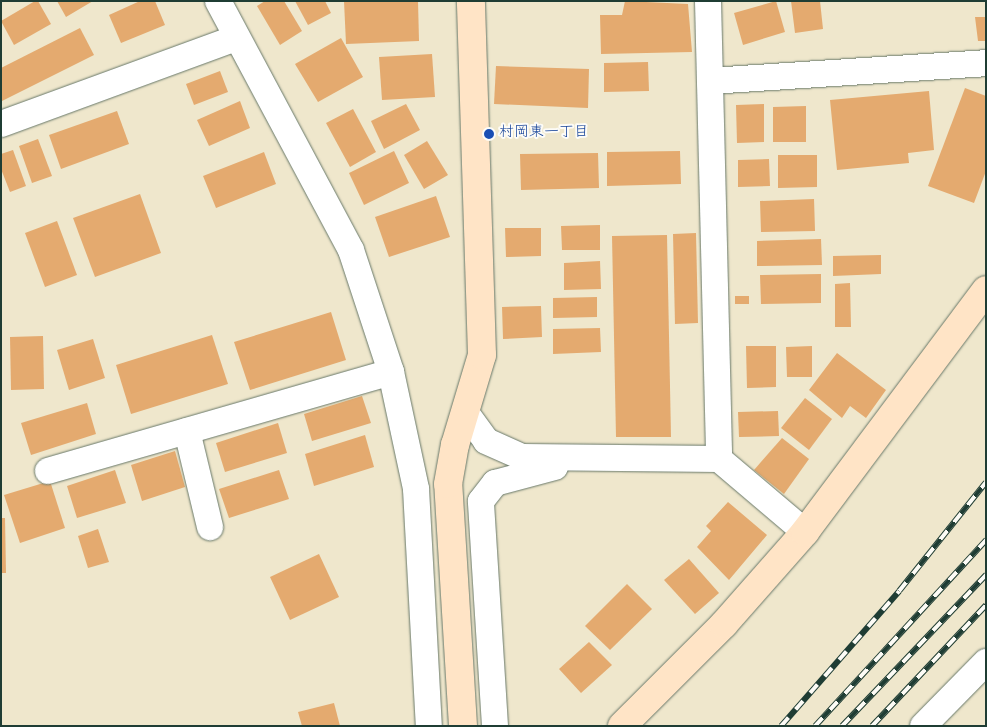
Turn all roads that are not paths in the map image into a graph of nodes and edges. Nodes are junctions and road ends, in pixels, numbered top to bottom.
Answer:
1 (218, 1) edge
2 (471, 1) edge
3 (708, 1) edge
4 (236, 38) junction
5 (986, 62) edge
6 (710, 81) junction
7 (1, 124) edge
8 (986, 290) edge
9 (391, 372) junction
10 (466, 413) junction
11 (187, 431) junction
12 (600, 458) junction
13 (719, 459) junction
14 (48, 471) dead end
15 (210, 527) dead end
16 (805, 532) junction
17 (986, 662) edge
18 (429, 726) edge
19 (463, 726) edge
20 (495, 726) edge
21 (622, 726) edge
22 (924, 726) edge

1 - 4 street
2 - 10 street
3 - 6 street
4 - 7 street
4 - 9 street
5 - 6 street
6 - 13 street
8 - 16 street
9 - 11 street
9 - 18 street
10 - 12 street
10 - 19 street
11 - 14 street
11 - 15 street
12 - 13 street
12 - 20 street
13 - 16 street
16 - 21 street
17 - 22 street

